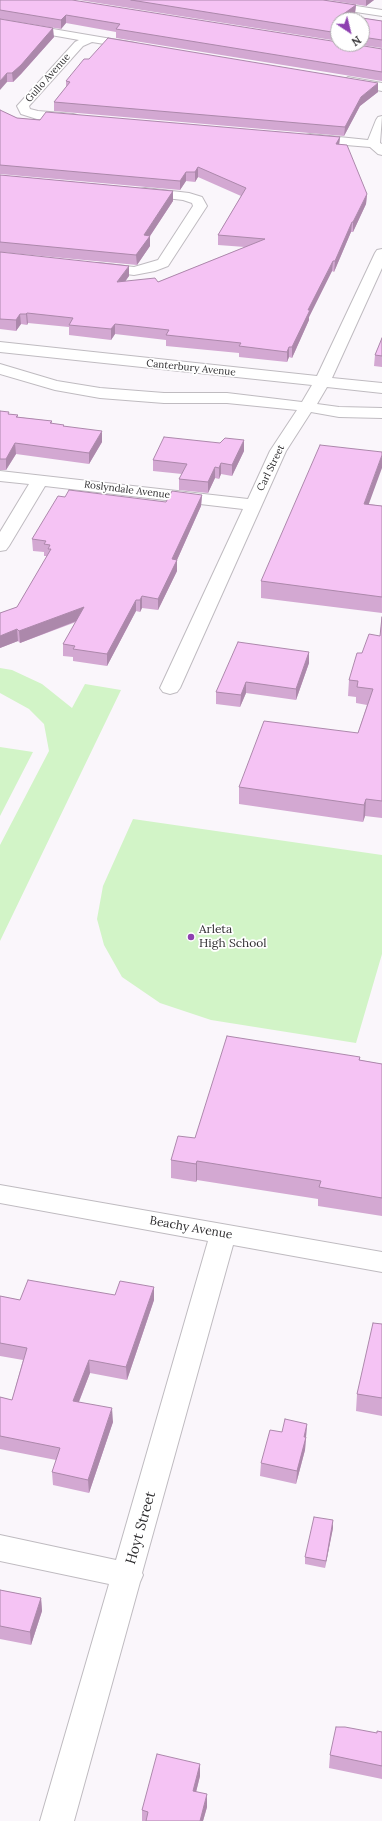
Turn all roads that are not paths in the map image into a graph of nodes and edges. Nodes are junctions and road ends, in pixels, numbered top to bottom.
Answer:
1 (297, 0) edge
2 (382, 13) edge
3 (0, 24) edge
4 (89, 39) junction
5 (143, 48) edge
6 (336, 79) edge
7 (382, 87) edge
8 (84, 119) edge
9 (382, 120) edge
10 (296, 137) edge
11 (378, 147) edge
12 (131, 191) edge
13 (382, 253) edge
14 (87, 266) edge
15 (0, 347) edge
16 (0, 369) edge
17 (322, 382) junction
18 (382, 388) edge
19 (306, 407) junction
20 (382, 413) edge
21 (0, 476) edge
22 (40, 480) junction
23 (253, 505) junction
24 (0, 546) edge
25 (170, 688) dead end
26 (0, 1194) edge
27 (223, 1234) junction
28 (382, 1262) edge
29 (0, 1548) edge
30 (128, 1575) junction
31 (57, 1821) edge

1 - 2 street
3 - 4 street
4 - 5 street
4 - 8 street, Gullo Avenue
6 - 7 street
9 - 11 street
10 - 11 street
12 - 14 street
13 - 17 street, Carl Street
15 - 17 street, Canterbury Avenue
16 - 19 street
17 - 18 street, Canterbury Avenue
17 - 19 street, Carl Street
19 - 20 street
19 - 23 street, Carl Street
21 - 22 street, Roslyndale Avenue
22 - 23 street, Roslyndale Avenue
22 - 24 street
23 - 25 street, Carl Street
26 - 27 street, Beachy Avenue
27 - 28 street, Beachy Avenue
27 - 30 street, Hoyt Street
29 - 30 street
30 - 31 street, Hoyt Street

